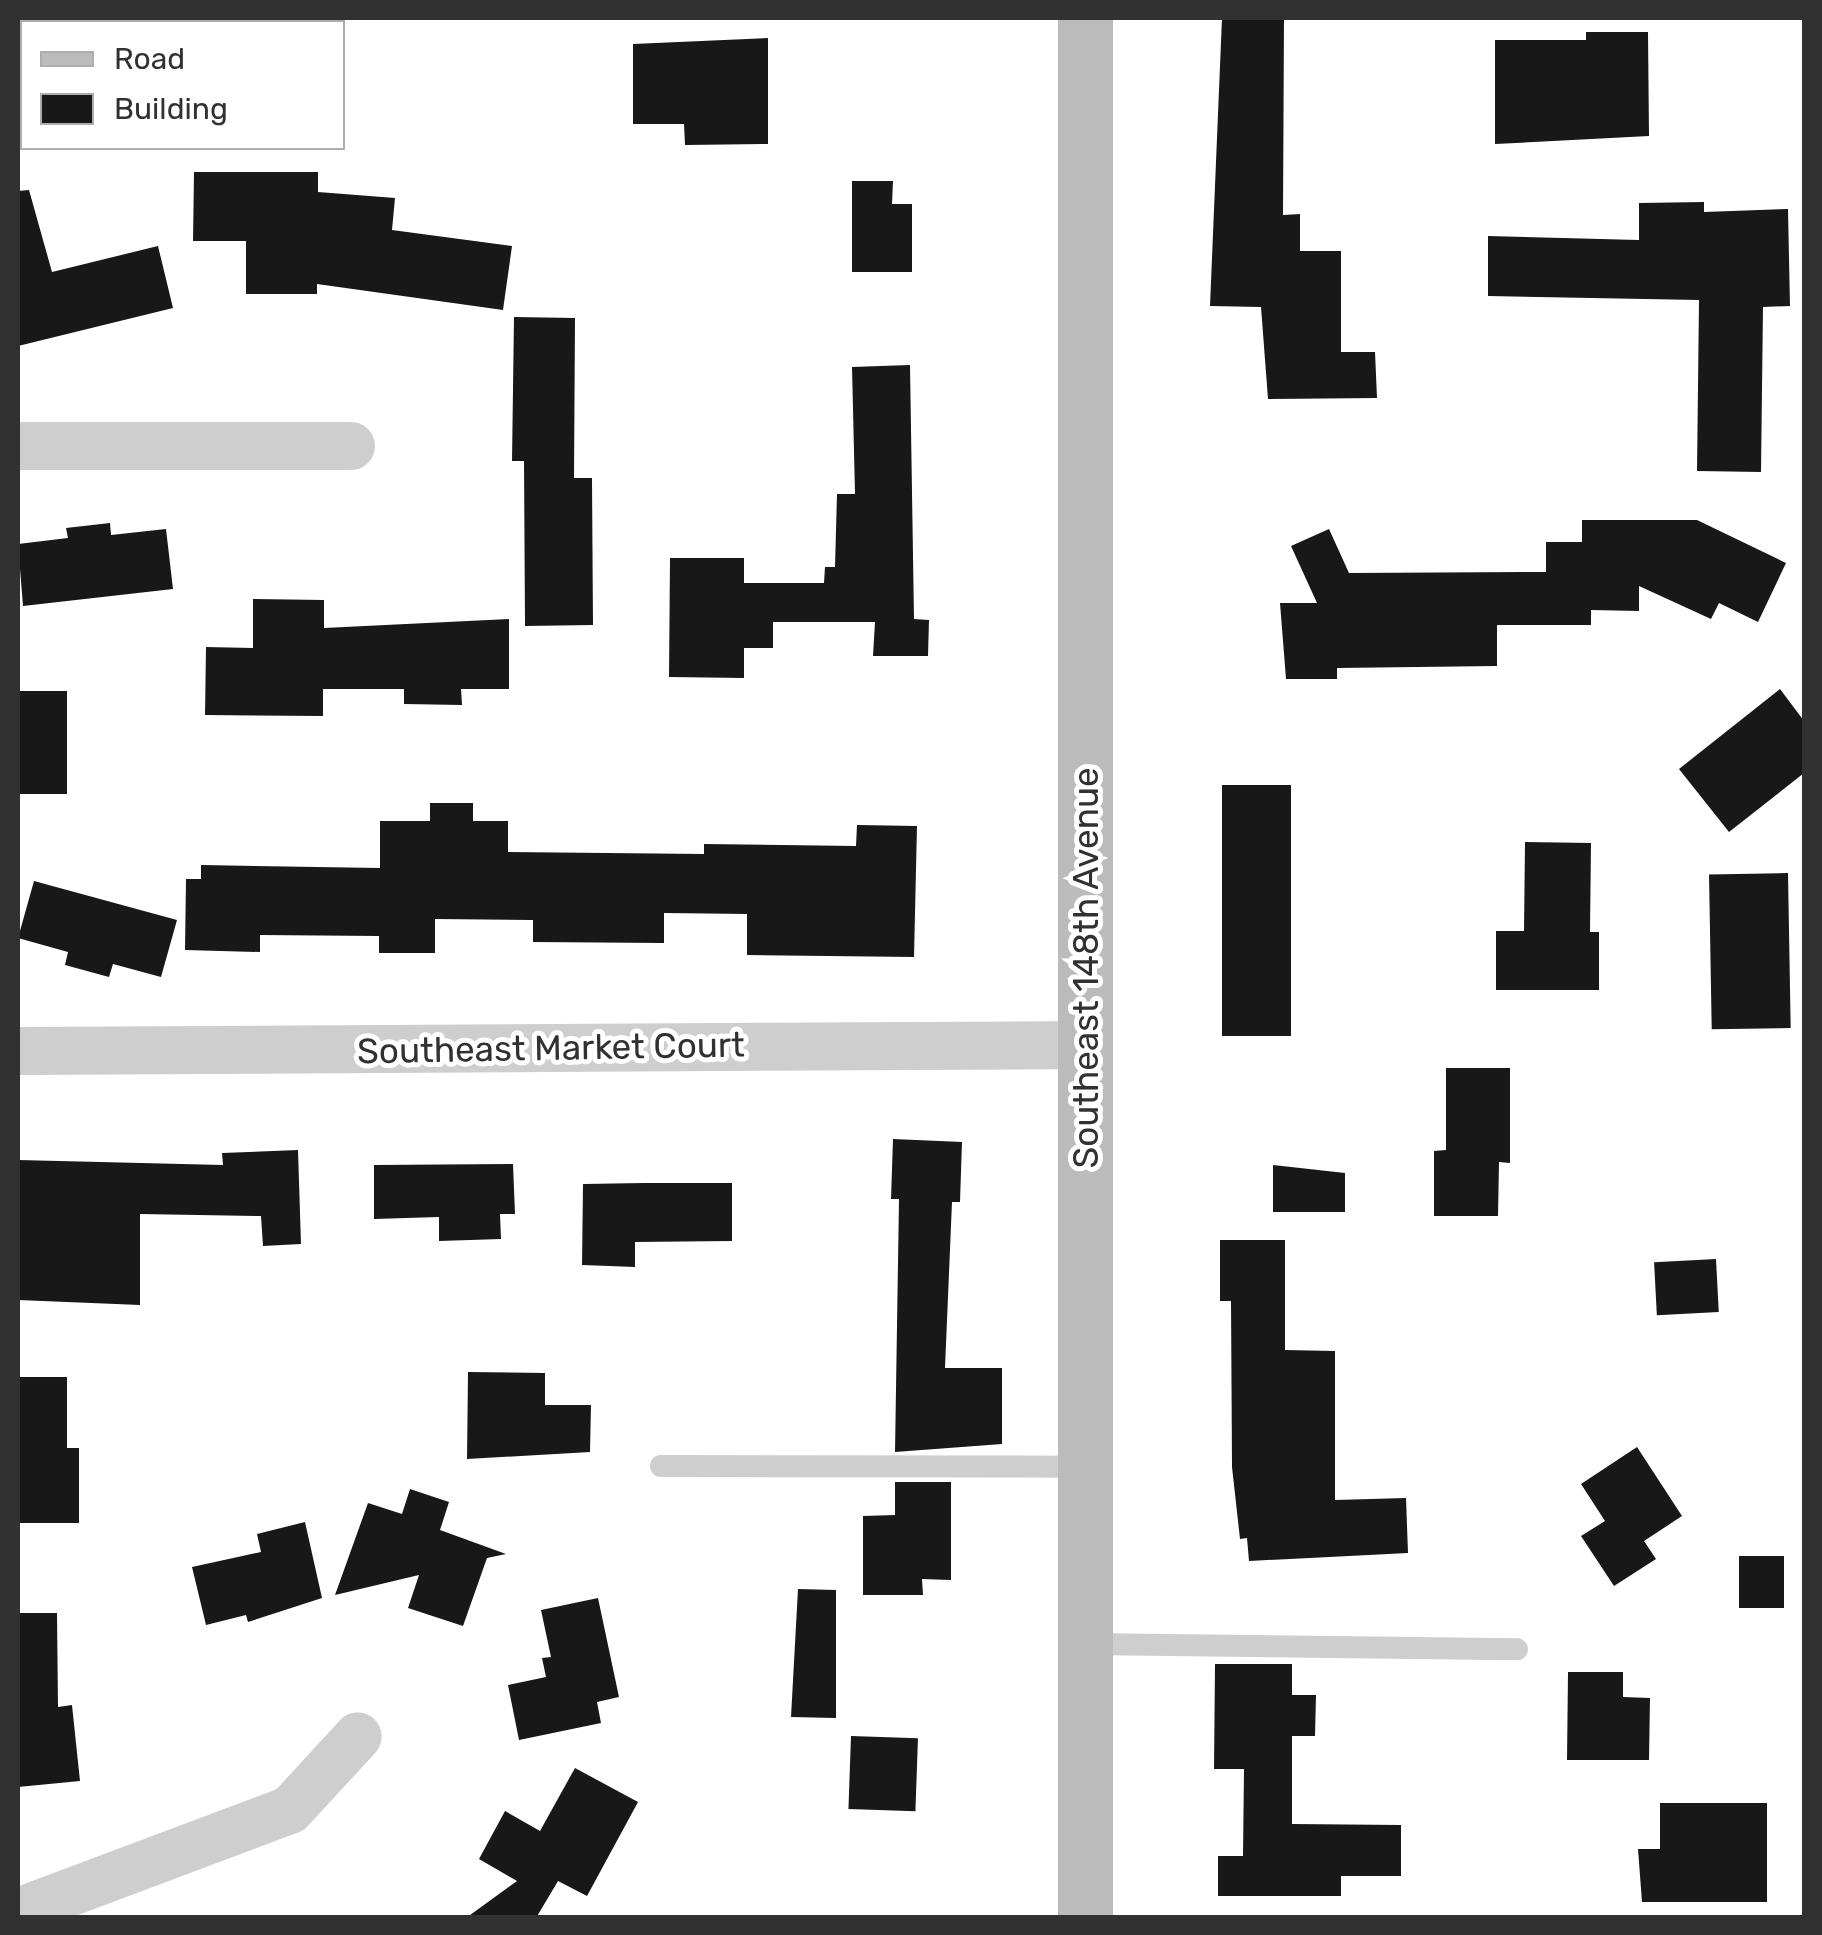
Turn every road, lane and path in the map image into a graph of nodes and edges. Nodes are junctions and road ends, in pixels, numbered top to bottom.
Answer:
1 (1085, 18) edge
2 (18, 446) edge
3 (352, 446) dead end
4 (1084, 1046) junction
5 (18, 1051) edge
6 (661, 1466) dead end
7 (1086, 1467) junction
8 (1086, 1644) junction
9 (1517, 1648) dead end
10 (358, 1736) dead end
11 (18, 1912) edge
12 (1085, 1918) edge

1 - 4 main road, Southeast 148th Avenue
2 - 3 street
4 - 5 street, Southeast Market Court
4 - 7 main road, Southeast 148th Avenue
6 - 7 lane
7 - 8 main road, Southeast 148th Avenue
8 - 9 lane
8 - 12 main road, Southeast 148th Avenue
10 - 11 street

